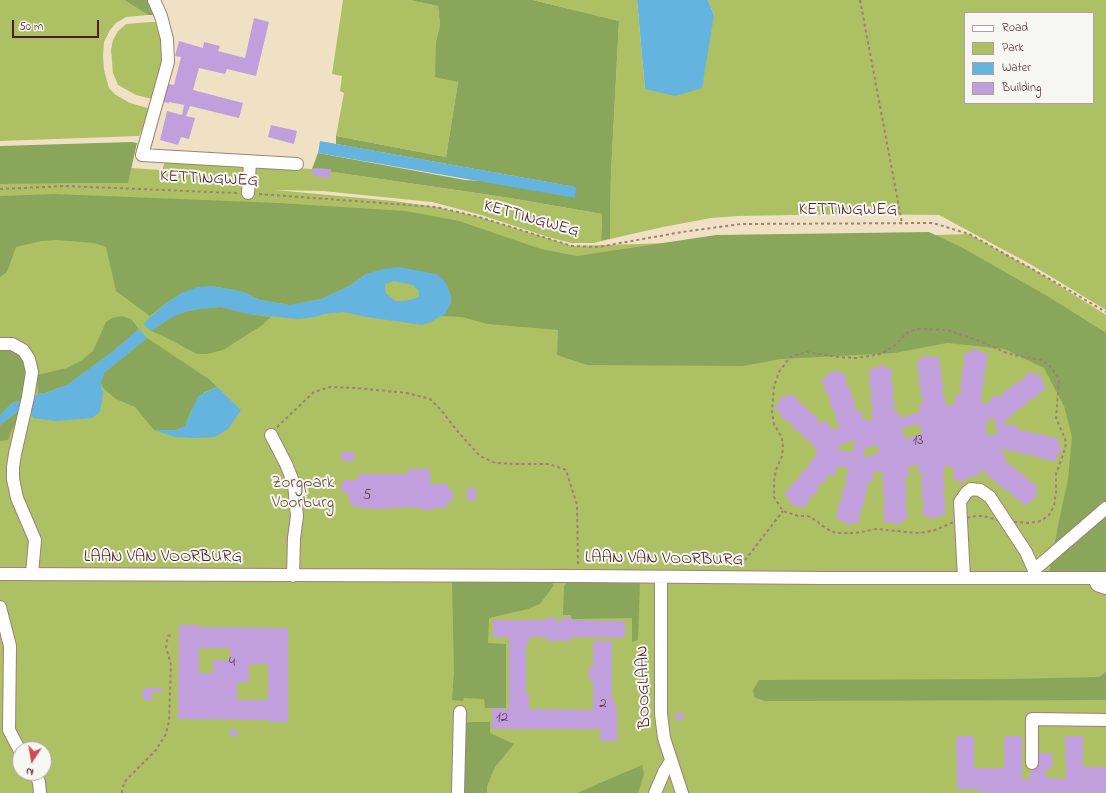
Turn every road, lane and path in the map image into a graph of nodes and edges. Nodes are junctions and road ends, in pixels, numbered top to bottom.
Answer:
1 (154, 0) edge
2 (860, 0) edge
3 (250, 162) junction
4 (297, 164) dead end
5 (0, 189) edge
6 (248, 193) junction
7 (902, 222) junction
8 (1106, 312) edge
9 (0, 344) edge
10 (271, 435) joint
11 (1106, 508) edge
12 (784, 511) junction
13 (961, 519) junction
14 (1007, 521) junction
15 (734, 564) dead end
16 (0, 574) edge
17 (32, 574) junction
18 (1034, 574) junction
19 (293, 576) junction
20 (578, 576) junction
21 (661, 577) junction
22 (964, 578) junction
23 (1100, 578) edge
24 (1106, 588) edge
25 (0, 607) edge
26 (173, 635) dead end
27 (460, 712) dead end
28 (1106, 720) edge
29 (15, 741) edge
30 (671, 761) junction
31 (1032, 763) dead end
32 (39, 781) edge
33 (40, 793) edge
34 (122, 793) edge
35 (458, 793) edge
36 (655, 793) edge
37 (682, 793) edge

1 - 3 street
2 - 7 path
3 - 4 street
3 - 6 street
5 - 6 path, KETTINGWEG
6 - 7 path, KETTINGWEG
7 - 8 path, KETTINGWEG
9 - 17 street
10 - 19 street
10 - 20 path
11 - 18 street
12 - 13 path
12 - 14 path
12 - 15 path
13 - 14 path
13 - 14 street
13 - 22 street
14 - 18 street
16 - 17 street, LAAN VAN VOORBURG
17 - 19 street, LAAN VAN VOORBURG
18 - 22 street, LAAN VAN VOORBURG
18 - 23 street, LAAN VAN VOORBURG
19 - 20 street, LAAN VAN VOORBURG
20 - 21 street, LAAN VAN VOORBURG
21 - 22 street, LAAN VAN VOORBURG
21 - 30 street, BOOGLAAN
23 - 24 street, LAAN VAN VOORBURG
25 - 29 street
26 - 34 path
27 - 35 street
28 - 31 street
30 - 36 street
30 - 37 street, BOOGLAAN
32 - 33 street

